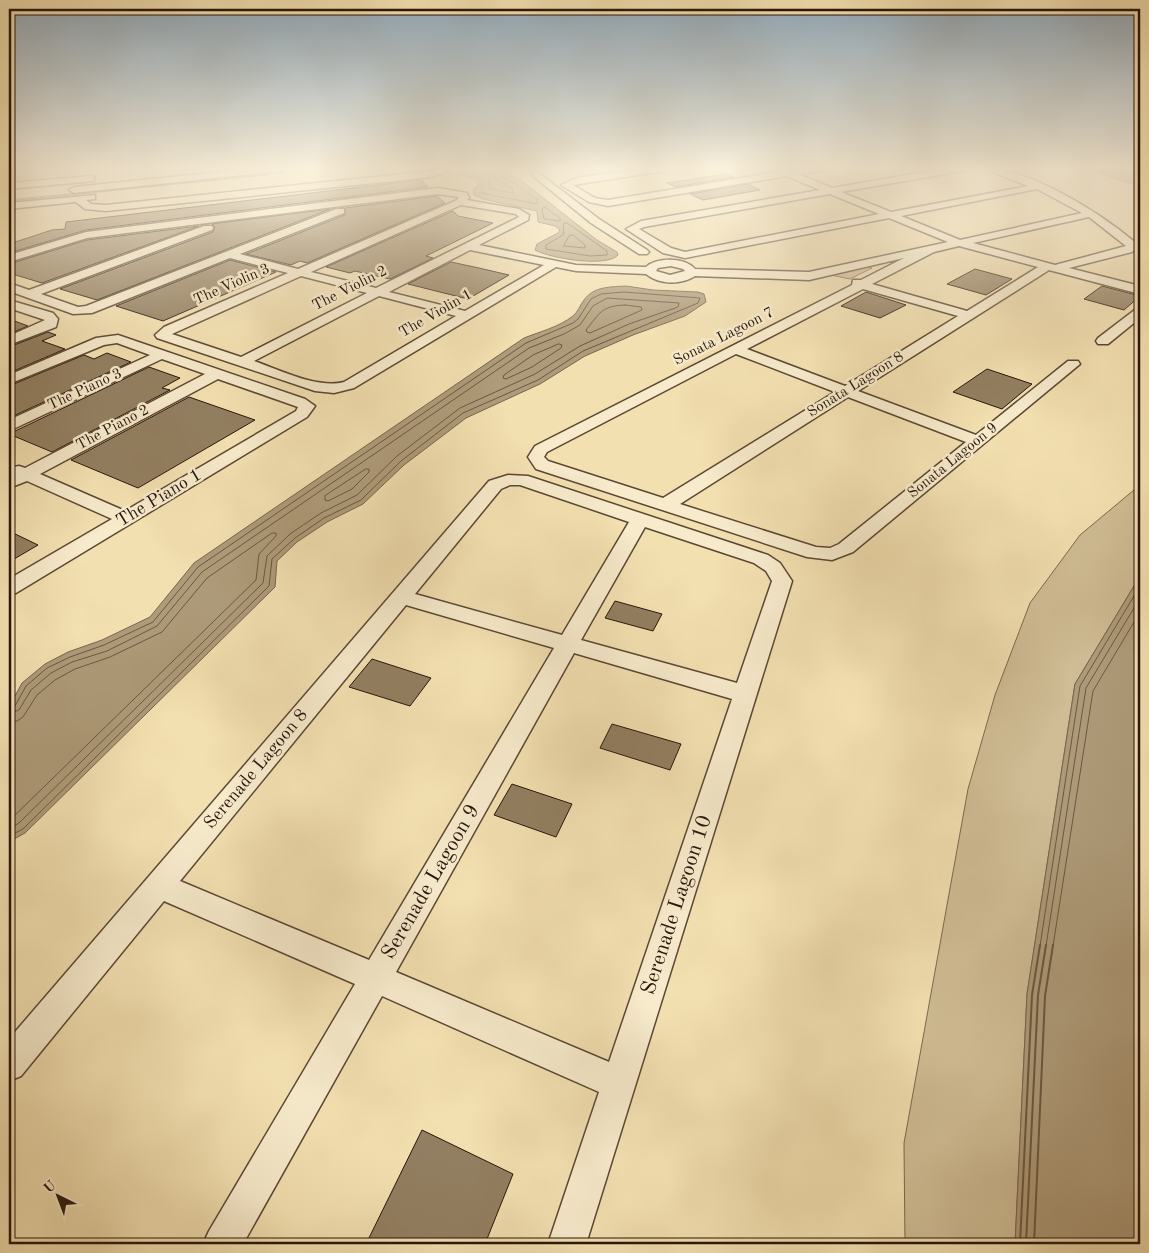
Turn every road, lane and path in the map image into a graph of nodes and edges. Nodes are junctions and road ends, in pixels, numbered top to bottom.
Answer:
1 (158, 226) edge
2 (214, 226) edge
3 (302, 226) edge
4 (404, 226) edge
5 (507, 226) edge
6 (604, 226) edge
7 (634, 226) edge
8 (832, 226) edge
9 (919, 226) edge
10 (1034, 226) edge
11 (1107, 226) edge
12 (959, 243) junction
13 (469, 246) junction
14 (931, 249) junction
15 (230, 255) junction
16 (9, 259) edge
17 (553, 264) junction
18 (662, 264) junction
19 (1052, 267) junction
20 (649, 271) junction
21 (299, 272) junction
22 (692, 272) junction
23 (809, 276) junction
24 (864, 284) junction
25 (9, 287) edge
26 (1140, 290) edge
27 (378, 292) junction
28 (30, 294) junction
29 (13, 307) edge
30 (1140, 312) edge
31 (467, 315) junction
32 (968, 315) junction
33 (9, 341) edge
34 (1103, 341) dead end
35 (735, 349) junction
36 (162, 354) junction
37 (241, 362) junction
38 (1072, 364) dead end
39 (218, 374) junction
40 (9, 380) edge
41 (846, 392) junction
42 (9, 426) edge
43 (977, 442) junction
44 (9, 466) edge
45 (26, 474) junction
46 (9, 483) edge
47 (666, 504) junction
48 (126, 518) junction
49 (640, 519) junction
50 (9, 588) edge
51 (401, 597) junction
52 (568, 644) junction
53 (745, 694) junction
54 (159, 885) junction
55 (376, 978) junction
56 (9, 1064) edge
57 (619, 1083) junction
58 (222, 1244) edge
59 (567, 1244) edge

1 - 16 street
2 - 28 street
3 - 15 street
4 - 21 street, The Violin 3
5 - 13 street, The Violin 2
6 - 18 street
7 - 8 street
9 - 12 street
10 - 12 street
11 - 19 street, Sonata Lagoon 8
12 - 14 street
12 - 19 street
13 - 17 street
13 - 27 street, The Violin 2
14 - 23 street
14 - 24 street, Sonata Lagoon 7
15 - 21 street
15 - 28 street
17 - 20 street
17 - 31 street, The Violin 1
18 - 20 street
18 - 22 street
19 - 26 street
19 - 32 street, Sonata Lagoon 8
20 - 22 street
21 - 27 street
21 - 37 street, The Violin 3
22 - 23 street
23 - 24 street
24 - 32 street
24 - 35 street, Sonata Lagoon 7
25 - 28 street
27 - 31 street
27 - 37 street, The Violin 2
29 - 33 street
30 - 34 street
31 - 37 street, The Violin 1
32 - 41 street, Sonata Lagoon 8
35 - 41 street
35 - 47 street, Sonata Lagoon 7
36 - 39 street
36 - 40 street
36 - 42 street, The Piano 3
38 - 43 street, Sonata Lagoon 9
39 - 45 street, The Piano 2
39 - 48 street, The Piano 1
41 - 43 street
41 - 47 street, Sonata Lagoon 8
43 - 47 street, Sonata Lagoon 9
44 - 45 street
45 - 46 street, The Piano 2
45 - 48 street
48 - 50 street, The Piano 1
49 - 51 street, Serenade Lagoon 8
49 - 52 street, Serenade Lagoon 9
49 - 53 street, Serenade Lagoon 10
51 - 52 street
51 - 54 street, Serenade Lagoon 8
52 - 53 street
52 - 55 street, Serenade Lagoon 9
53 - 57 street, Serenade Lagoon 10
54 - 55 street
54 - 56 street, Serenade Lagoon 8
55 - 57 street
55 - 58 street, Serenade Lagoon 9
57 - 59 street, Serenade Lagoon 10

